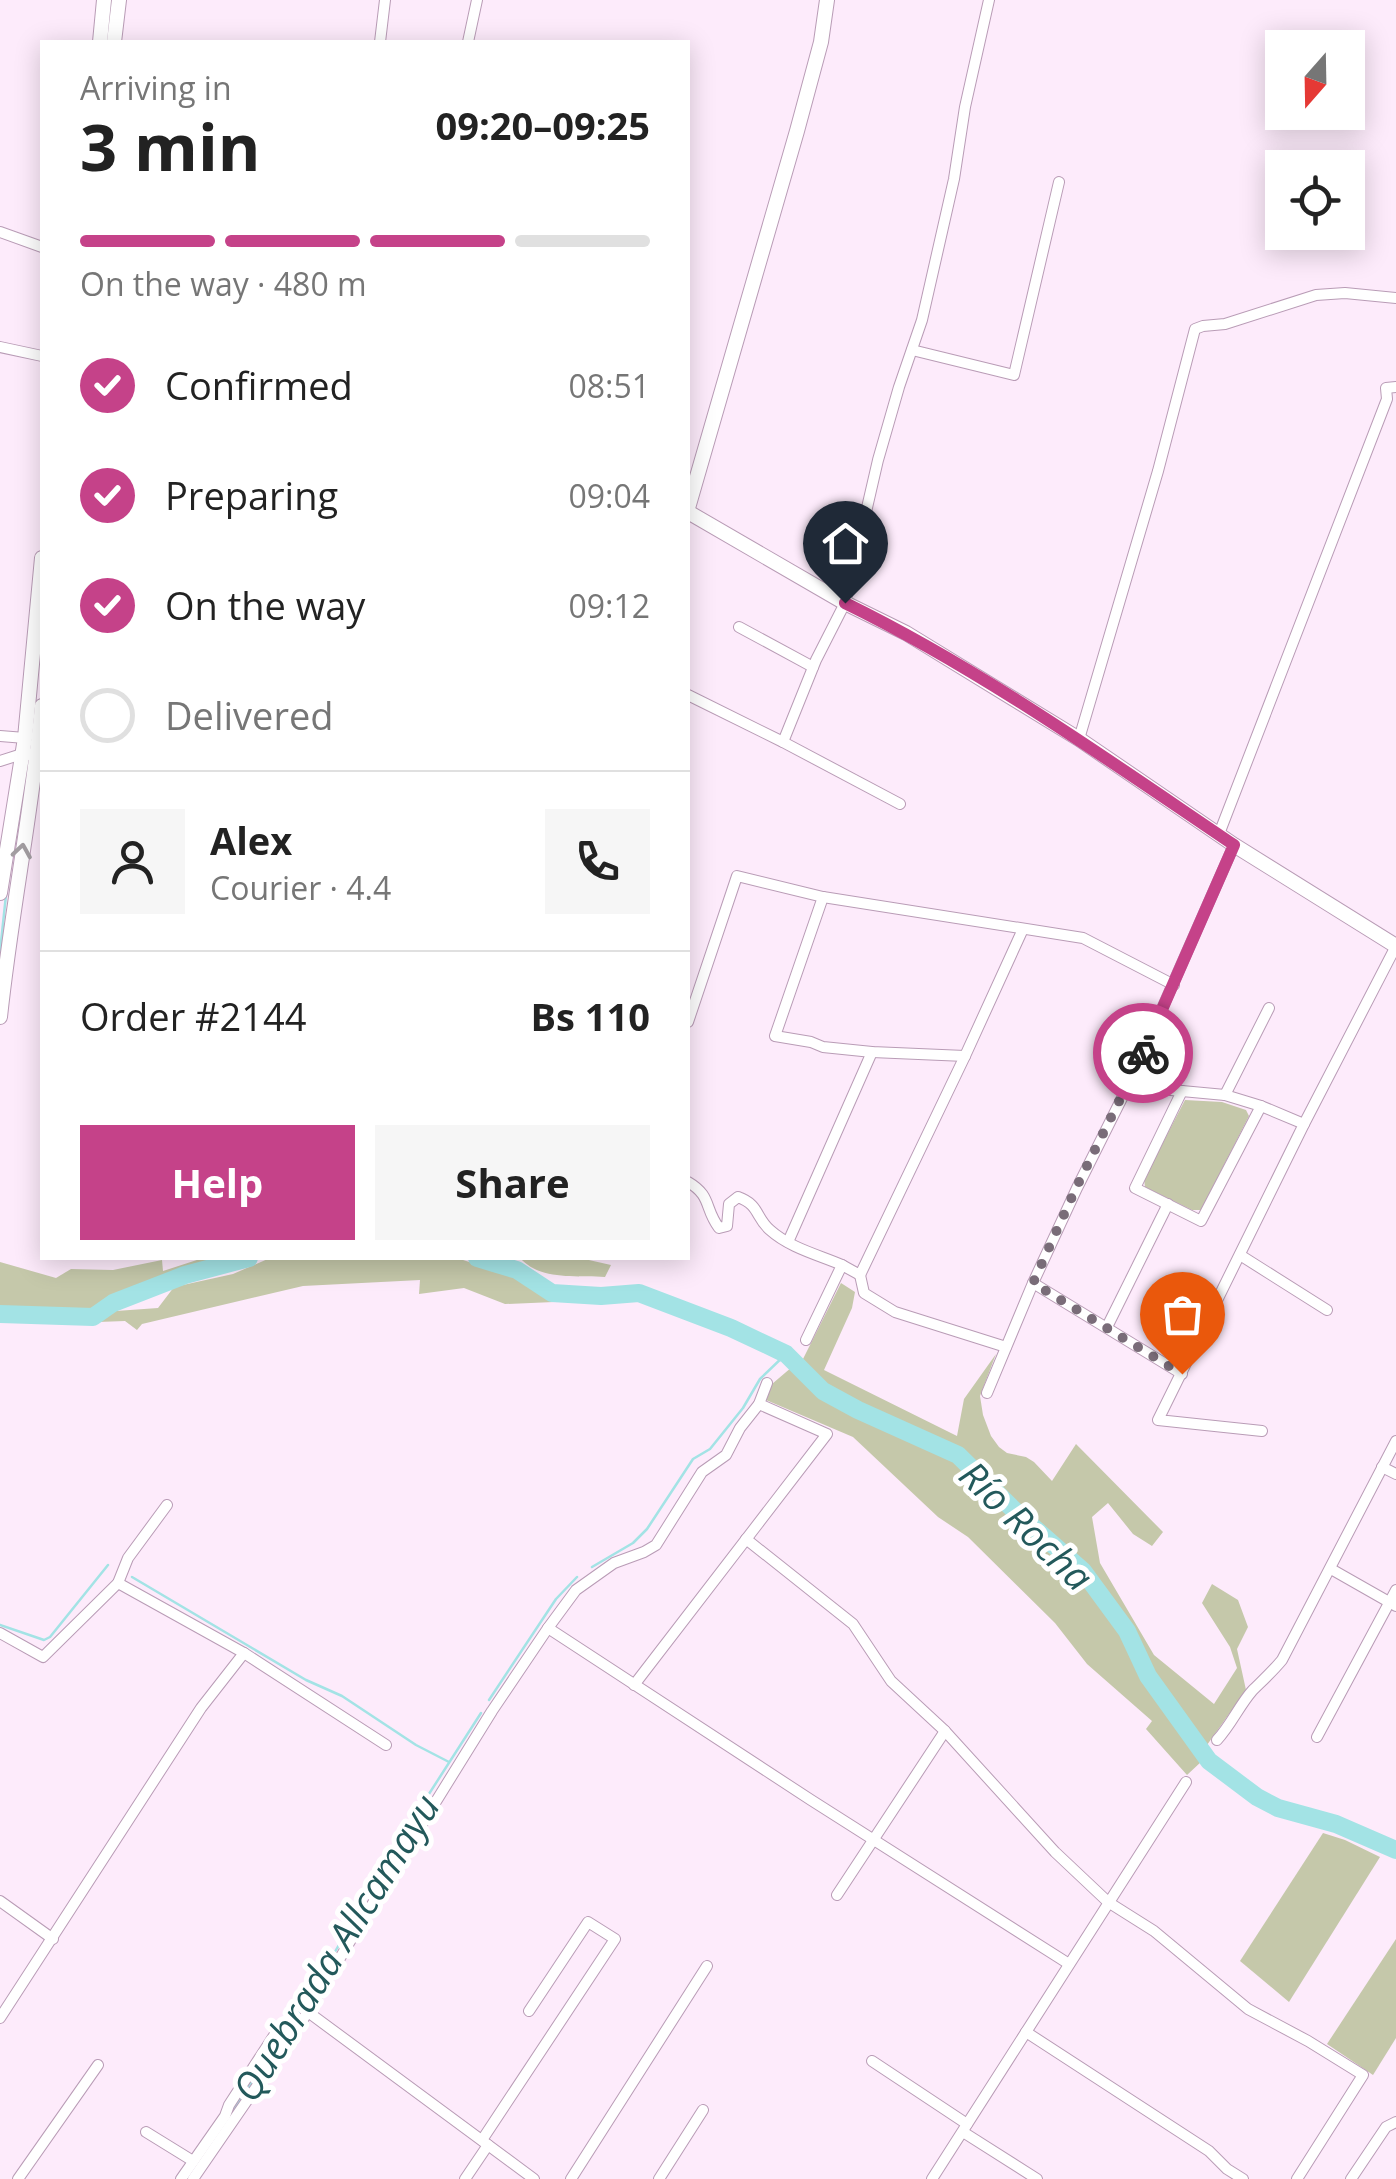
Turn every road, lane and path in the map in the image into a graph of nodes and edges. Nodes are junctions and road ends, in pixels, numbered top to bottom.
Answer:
1 (104, 0) edge
2 (119, 0) edge
3 (385, 0) edge
4 (477, 0) edge
5 (828, 0) edge
6 (989, 0) edge
7 (100, 40) edge
8 (114, 40) edge
9 (380, 40) edge
10 (468, 40) edge
11 (1059, 182) dead end
12 (0, 232) edge
13 (40, 246) edge
14 (1396, 298) edge
15 (0, 347) edge
16 (912, 350) junction
17 (40, 356) edge
18 (1396, 387) edge
19 (690, 503) edge
20 (690, 511) edge
21 (40, 579) edge
22 (845, 603) junction
23 (740, 628) dead end
24 (813, 667) junction
25 (690, 696) edge
26 (40, 714) edge
27 (0, 736) edge
28 (25, 738) junction
29 (1079, 740) junction
30 (783, 742) junction
31 (30, 756) junction
32 (0, 761) edge
33 (900, 804) dead end
34 (1218, 834) junction
35 (1234, 845) junction
36 (0, 893) edge
37 (823, 897) junction
38 (1023, 929) junction
39 (1396, 946) edge
40 (1174, 985) junction
41 (1268, 1008) dead end
42 (690, 1016) edge
43 (0, 1017) edge
44 (872, 1052) junction
45 (966, 1056) junction
46 (1128, 1086) junction
47 (1182, 1090) junction
48 (1225, 1095) junction
49 (1261, 1106) junction
50 (1304, 1124) junction
51 (690, 1183) edge
52 (1168, 1204) junction
53 (788, 1242) junction
54 (1240, 1255) junction
55 (842, 1265) junction
56 (860, 1274) junction
57 (1033, 1283) junction
58 (1327, 1310) dead end
59 (1107, 1327) junction
60 (806, 1340) dead end
61 (1006, 1347) junction
62 (1182, 1374) junction
63 (767, 1383) dead end
64 (987, 1393) dead end
65 (759, 1404) junction
66 (1262, 1431) dead end
67 (1396, 1440) edge
68 (1382, 1467) junction
69 (1396, 1474) edge
70 (167, 1504) dead end
71 (746, 1539) junction
72 (1331, 1569) junction
73 (118, 1584) junction
74 (1396, 1590) edge
75 (1393, 1604) edge
76 (548, 1628) junction
77 (0, 1633) edge
78 (244, 1653) junction
79 (634, 1685) junction
80 (945, 1732) junction
81 (1317, 1738) dead end
82 (1216, 1740) dead end
83 (386, 1746) dead end
84 (1186, 1782) dead end
85 (873, 1840) junction
86 (837, 1895) dead end
87 (0, 1901) edge
88 (1108, 1902) junction
89 (53, 1939) junction
90 (1069, 1964) junction
91 (708, 1966) dead end
92 (529, 2011) dead end
93 (308, 2012) junction
94 (0, 2018) edge
95 (278, 2031) dead end
96 (1026, 2032) junction
97 (872, 2062) dead end
98 (98, 2065) dead end
99 (703, 2110) dead end
100 (1396, 2122) edge
101 (965, 2128) junction
102 (146, 2132) dead end
103 (485, 2142) junction
104 (194, 2161) junction
105 (18, 2179) edge
106 (181, 2179) edge
107 (192, 2179) edge
108 (466, 2179) edge
109 (534, 2179) edge
110 (571, 2179) edge
111 (659, 2179) edge
112 (932, 2179) edge
113 (1036, 2179) edge
114 (1242, 2179) edge
115 (1297, 2179) edge
116 (1351, 2179) edge

1 - 7 main road
2 - 8 main road
3 - 9 street
4 - 10 street
5 - 19 main road
6 - 16 street
11 - 16 street
12 - 13 street
14 - 29 street
15 - 17 street
16 - 22 street
18 - 34 street
20 - 22 main road
21 - 28 main road
22 - 24 street
22 - 29 main road
23 - 24 street
24 - 30 street
25 - 30 street
26 - 31 main road
27 - 28 street
28 - 31 main road
29 - 34 main road
30 - 33 street
31 - 32 street
31 - 36 main road
43 -> 31 main road
34 - 35 main road
35 - 39 main road
35 - 40 street
37 - 38 street
37 - 42 street
37 - 44 street
38 - 40 street
38 - 45 street
39 - 50 street
40 - 46 street
41 - 48 street
44 - 45 street
44 - 53 street
45 - 56 street
46 - 47 street
46 - 57 street
47 - 48 street
47 - 52 street
48 - 49 street
49 - 50 street
49 - 52 street
50 - 54 street
51 - 53 street
52 - 59 street
53 - 55 street
54 - 58 street
54 - 62 street
55 - 56 street
55 - 60 street
56 - 61 street
57 - 59 street
57 - 61 street
59 - 62 street
61 - 64 street
62 - 66 street
63 - 65 street
65 - 71 street
65 - 76 street
67 - 68 street
68 - 69 street
68 - 72 street
70 - 73 street
71 - 79 street
71 - 80 street
72 - 75 street
72 - 82 street
73 - 77 street
73 - 78 street
74 - 75 street
75 - 81 street
76 - 79 street
76 - 93 street
78 - 83 street
78 - 89 street
79 - 85 street
80 - 85 street
80 - 88 street
84 - 88 street
85 - 86 street
85 - 90 street
87 - 89 street
88 - 90 street
88 - 115 street
89 - 94 street
90 - 96 street
91 - 110 street
92 - 103 street
93 - 103 street
93 - 107 street
95 - 104 street
96 - 101 street
96 - 114 street
97 - 101 street
98 - 105 street
99 - 111 street
100 - 116 street
101 - 112 street
101 - 113 street
102 - 104 street
103 - 108 street
103 - 109 street
104 - 106 street

